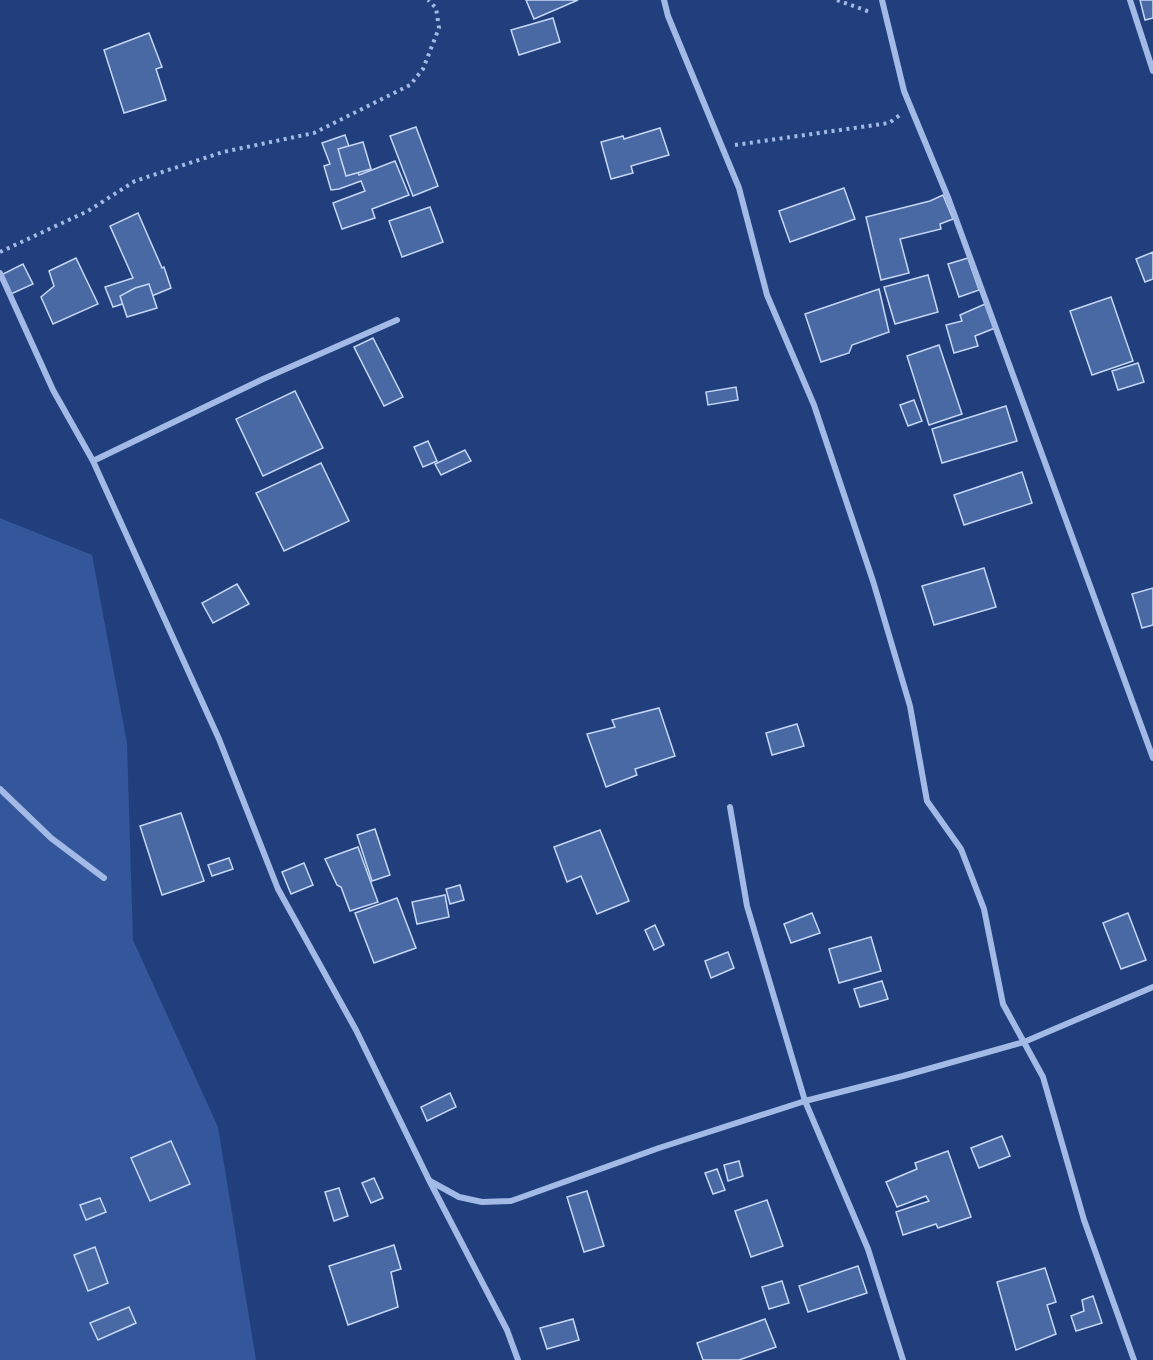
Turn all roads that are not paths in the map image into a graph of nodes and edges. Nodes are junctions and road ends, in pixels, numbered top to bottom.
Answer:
1 (664, 0) edge
2 (882, 0) edge
3 (1130, 0) edge
4 (1153, 71) edge
5 (0, 273) edge
6 (397, 320) dead end
7 (93, 461) junction
8 (1153, 758) edge
9 (0, 789) edge
10 (730, 807) dead end
11 (104, 878) dead end
12 (1153, 987) edge
13 (1024, 1042) junction
14 (806, 1101) junction
15 (429, 1180) junction
16 (518, 1360) edge
17 (903, 1360) edge
18 (1134, 1360) edge

1 - 13 street
2 - 8 street
3 - 4 street
5 - 7 street
6 - 7 street
7 - 15 street
9 - 11 street
10 - 14 street
12 - 13 street
13 - 14 street
13 - 18 street
14 - 15 street
14 - 17 street
15 - 16 street

